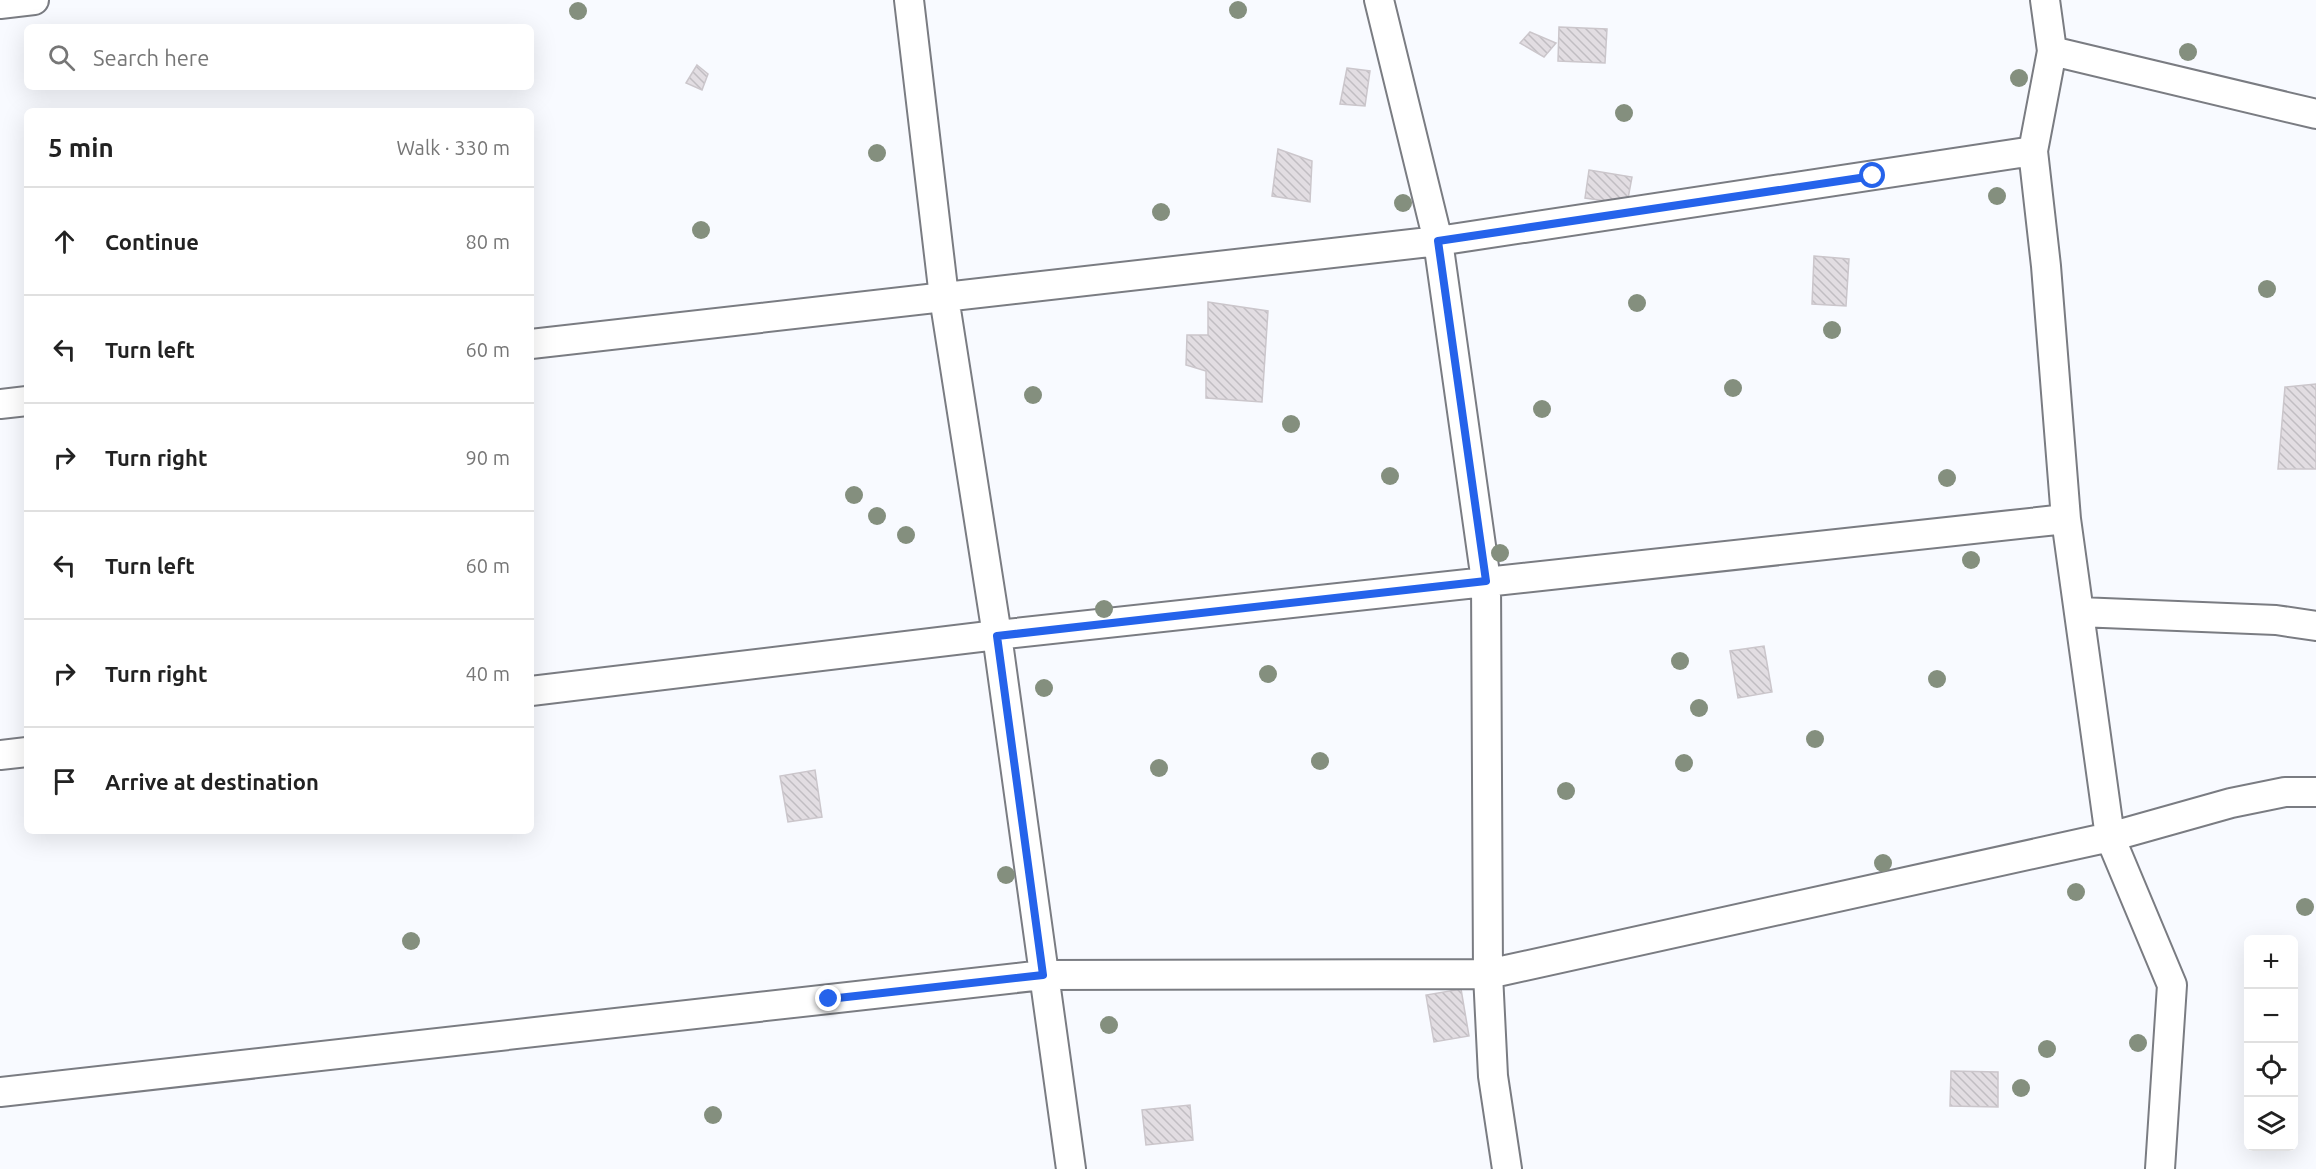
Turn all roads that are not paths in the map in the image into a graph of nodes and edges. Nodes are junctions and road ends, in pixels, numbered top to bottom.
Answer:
1 (34, 0) edge
2 (909, 0) edge
3 (1379, 0) edge
4 (2045, 0) edge
5 (0, 4) edge
6 (2052, 51) junction
7 (2316, 114) edge
8 (2033, 151) junction
9 (1438, 241) junction
10 (944, 297) junction
11 (534, 344) edge
12 (24, 401) edge
13 (0, 404) edge
14 (2066, 519) junction
15 (1486, 581) junction
16 (2079, 612) junction
17 (2316, 626) edge
18 (997, 636) junction
19 (534, 691) edge
20 (24, 752) edge
21 (0, 755) edge
22 (2316, 792) edge
23 (2110, 837) junction
24 (1488, 974) junction
25 (1043, 975) junction
26 (0, 1092) edge
27 (1071, 1169) edge
28 (1508, 1169) edge
29 (2160, 1169) edge

1 - 5 street
2 - 10 street
3 - 9 street
4 - 6 street
6 - 7 street
6 - 8 street
8 - 9 street
8 - 14 street
9 - 10 street
9 - 15 street
10 - 11 street
10 - 18 street
12 - 13 street
14 - 15 street
14 - 16 street
15 - 18 street
15 - 24 street
16 - 17 street
16 - 23 street
18 - 19 street
18 - 25 street
20 - 21 street
22 - 23 street
23 - 24 street
23 - 29 street
24 - 25 street
24 - 28 street
25 - 26 street
25 - 27 street

